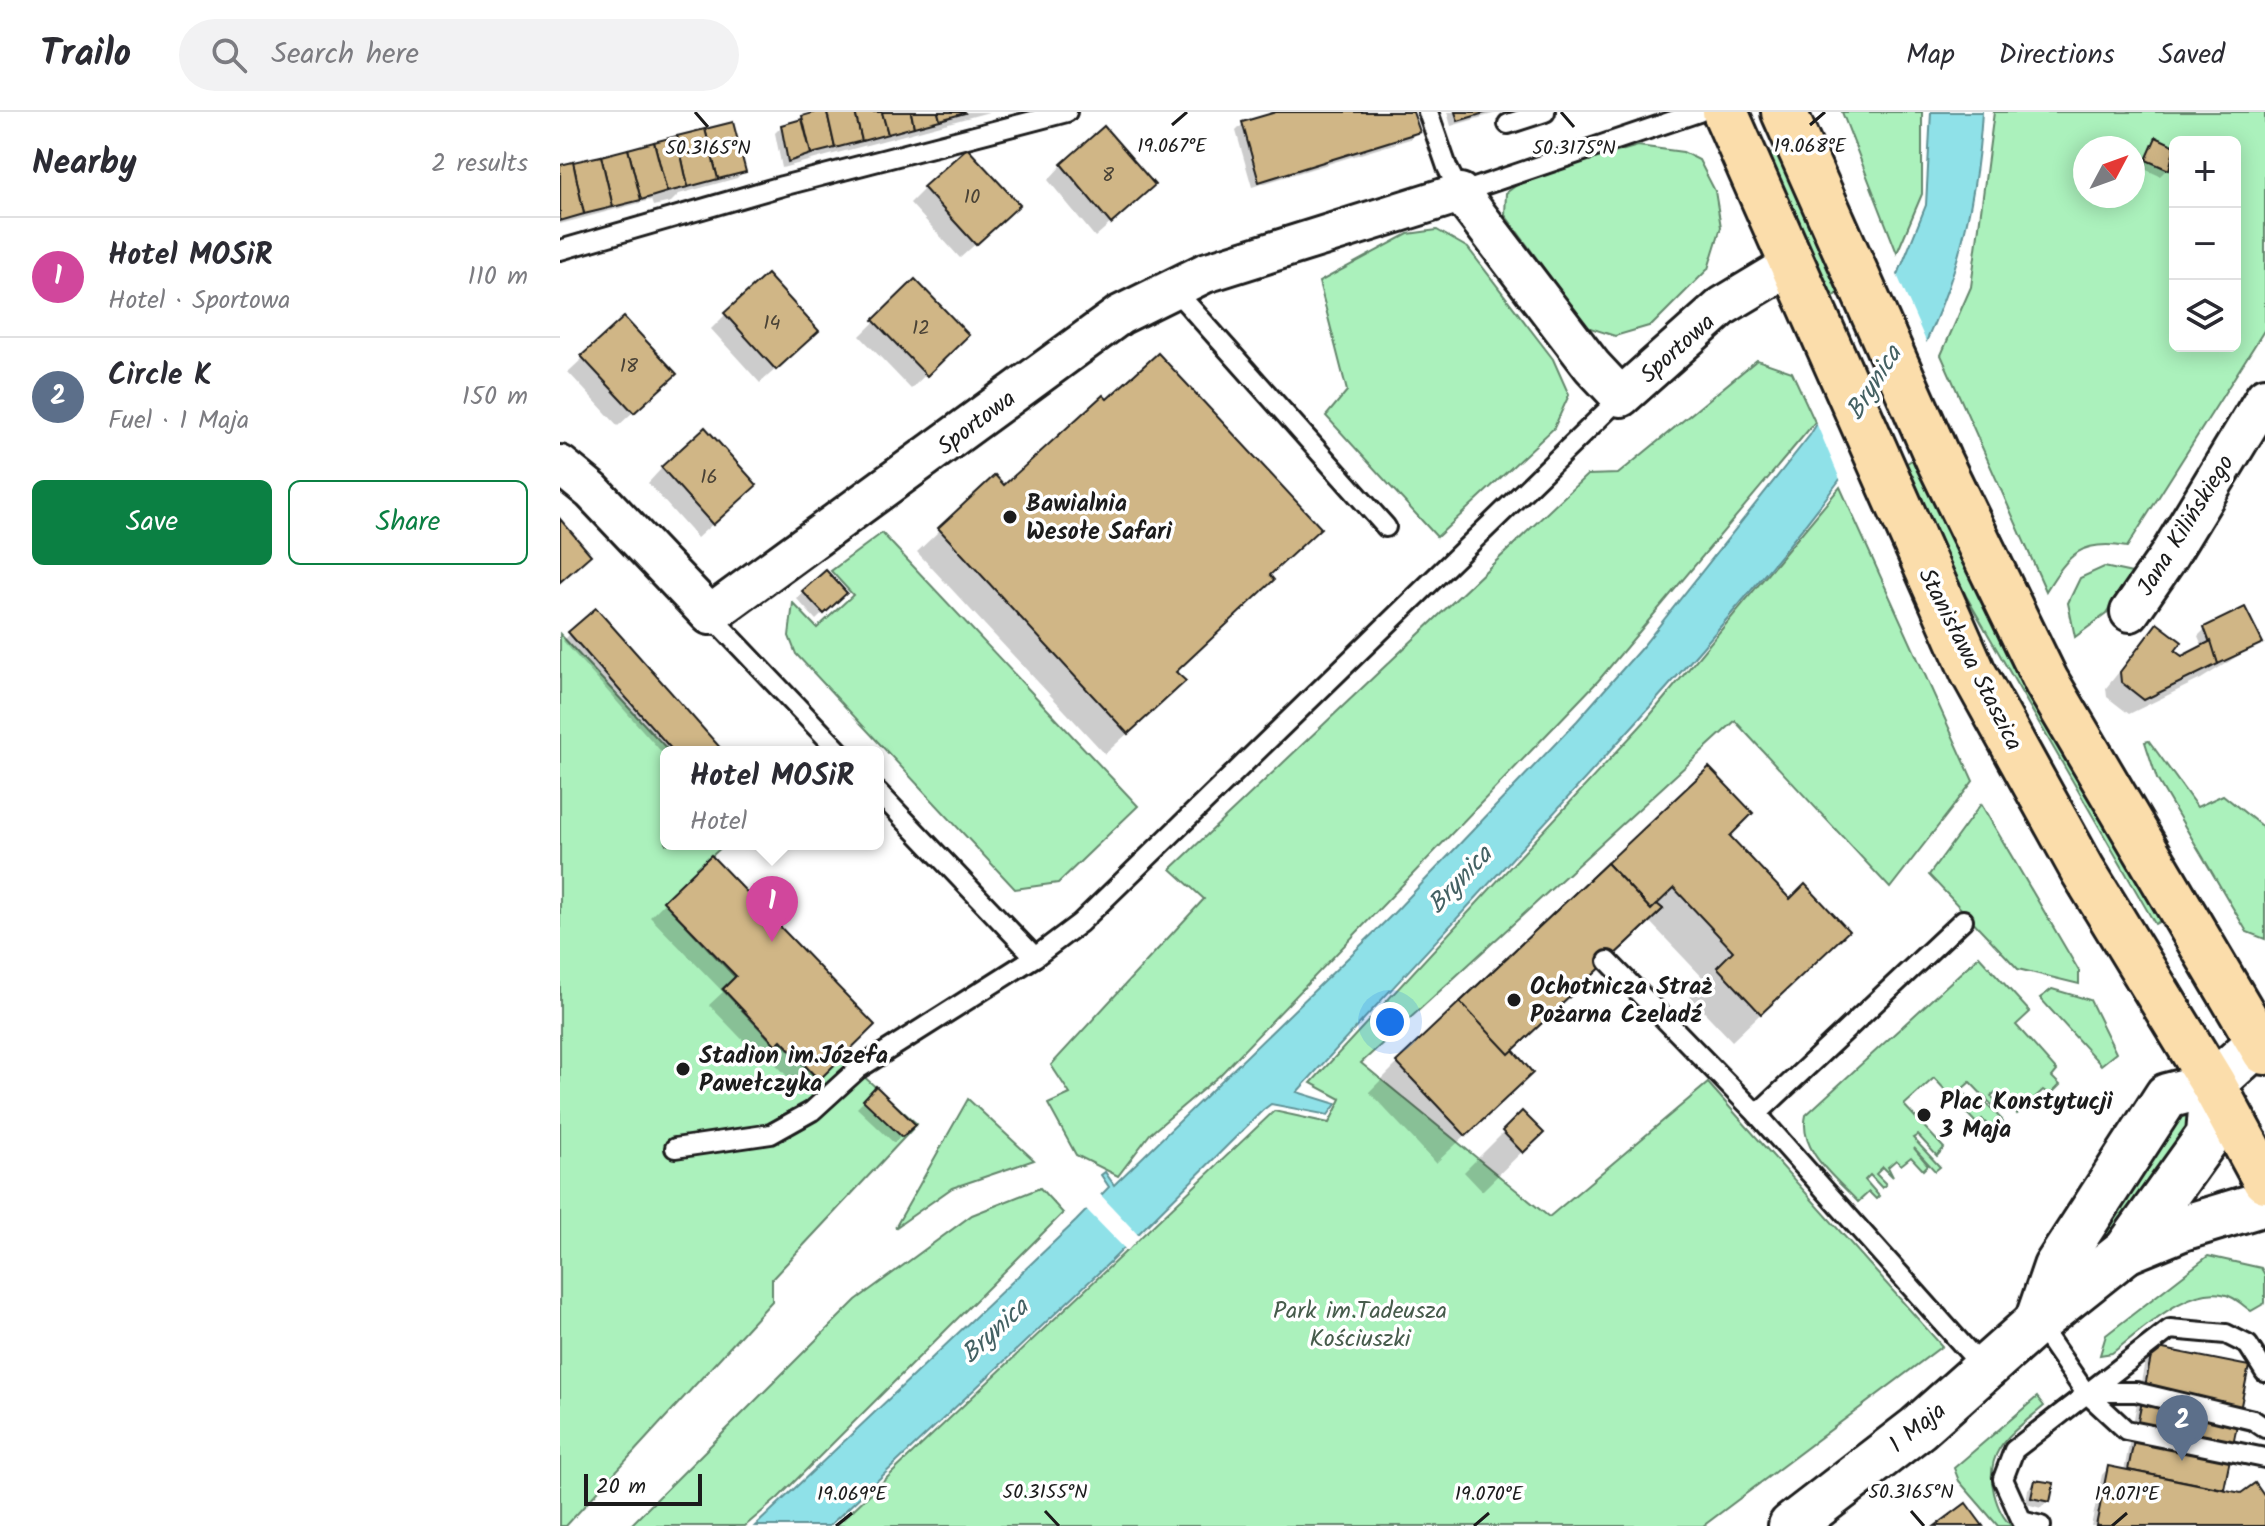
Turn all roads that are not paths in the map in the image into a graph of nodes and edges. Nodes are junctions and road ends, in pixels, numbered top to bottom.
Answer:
1 (1067, 112) edge
2 (1428, 112) edge
3 (1545, 112) edge
4 (1699, 112) edge
5 (1725, 112) edge
6 (1784, 112) edge
7 (1508, 124) dead end
8 (1460, 193) junction
9 (560, 250) edge
10 (1791, 265) junction
11 (1174, 289) junction
12 (1621, 397) junction
13 (2265, 397) edge
14 (560, 465) edge
15 (1386, 527) dead end
16 (2130, 612) dead end
17 (710, 615) junction
18 (834, 746) edge
19 (884, 798) edge
20 (1963, 920) dead end
21 (1035, 957) junction
22 (1608, 961) dead end
23 (2263, 1043) edge
24 (2213, 1084) junction
25 (1757, 1114) junction
26 (675, 1148) dead end
27 (2265, 1180) edge
28 (2265, 1203) edge
29 (2126, 1251) junction
30 (2037, 1322) junction
31 (1985, 1370) junction
32 (2265, 1372) edge
33 (2085, 1392) junction
34 (2265, 1428) edge
35 (2265, 1458) edge
36 (1791, 1526) edge
37 (2041, 1526) edge

1 - 9 lane
2 - 8 lane
3 - 7 lane
4 - 8 lane, Sportowa
5 - 10 main road, Stanisława Staszica
6 - 23 main road
8 - 11 street, Sportowa
8 - 12 street, Sportowa
10 - 12 street, Sportowa
10 - 24 main road, Stanisława Staszica
11 - 15 lane
11 - 17 street, Sportowa
12 - 21 lane
13 - 16 street, Jana Kilińskiego
14 - 17 street
17 - 18 lane
19 - 21 lane
20 - 25 lane
21 - 26 lane
22 - 25 lane
23 - 24 street, 1 Maja
24 - 27 main road, Stanisława Staszica
24 - 29 street, 1 Maja
24 - 30 street, 1 Maja
25 - 31 lane
28 - 29 street
29 - 30 street, 1 Maja
30 - 31 street, 1 Maja
30 - 33 lane
31 - 36 street, 1 Maja
32 - 33 lane
33 - 34 lane
33 - 35 lane
33 - 37 lane

